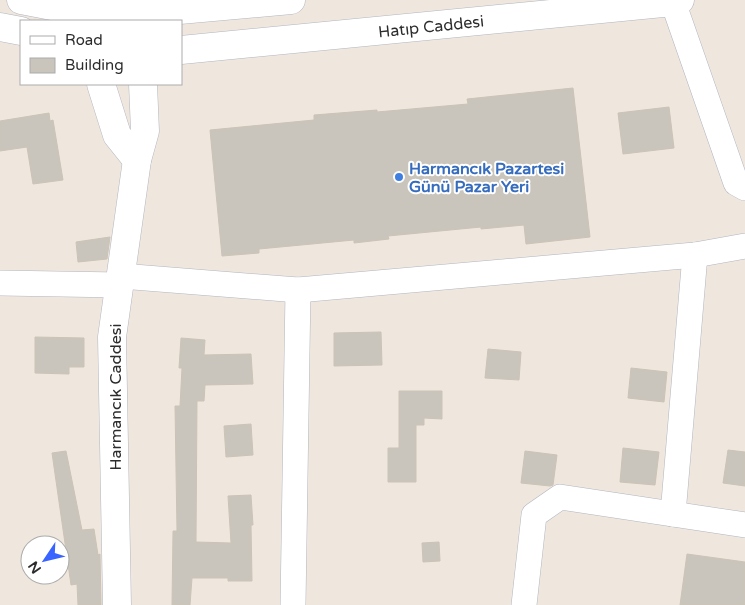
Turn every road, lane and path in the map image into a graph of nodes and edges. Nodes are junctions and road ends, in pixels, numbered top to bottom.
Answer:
1 (21, 0) edge
2 (290, 0) edge
3 (676, 1) edge
4 (84, 11) edge
5 (135, 12) edge
6 (0, 27) edge
7 (20, 31) edge
8 (182, 50) edge
9 (101, 85) edge
10 (143, 85) edge
11 (137, 160) junction
12 (741, 177) edge
13 (745, 246) edge
14 (695, 255) junction
15 (120, 280) junction
16 (0, 283) edge
17 (298, 290) junction
18 (673, 514) junction
19 (745, 526) edge
20 (117, 605) edge
21 (294, 605) edge
22 (524, 605) edge

1 - 4 main road
2 - 5 main road
3 - 8 main road, Hatıp Caddesi
3 - 12 street
4 - 5 main road
6 - 7 main road
9 - 11 main road
10 - 11 main road, Harmancık Caddesi
11 - 15 main road, Harmancık Caddesi
13 - 14 street
14 - 17 street
14 - 18 street
15 - 16 street
15 - 17 street
15 - 20 main road, Harmancık Caddesi
17 - 21 street
18 - 19 street
18 - 22 street

